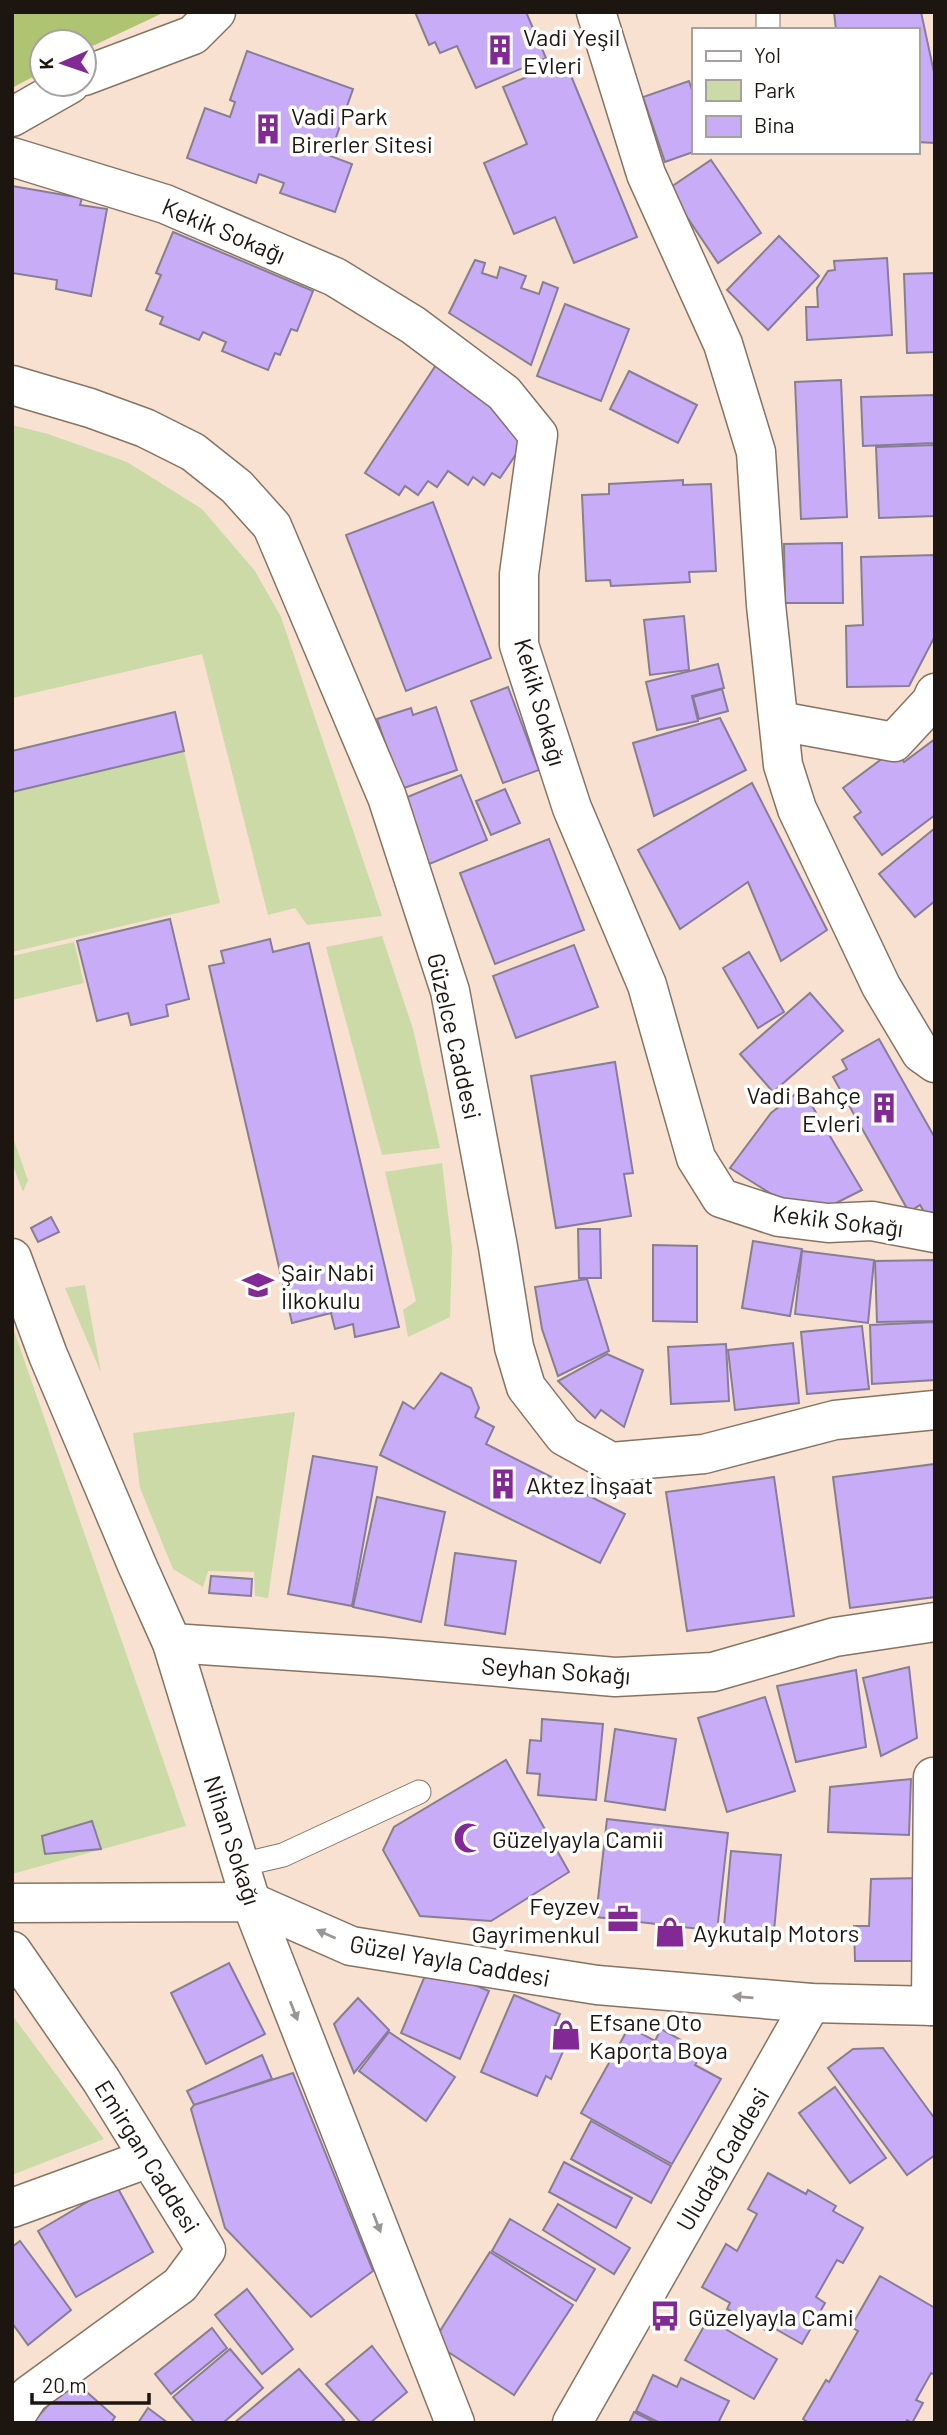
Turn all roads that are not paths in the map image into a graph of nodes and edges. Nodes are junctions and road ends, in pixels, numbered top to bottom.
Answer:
1 (216, 12) edge
2 (596, 12) edge
3 (98, 71) edge
4 (45, 98) edge
5 (12, 117) edge
6 (12, 157) edge
7 (12, 385) edge
8 (935, 693) edge
9 (779, 721) junction
10 (935, 1063) edge
11 (935, 1233) edge
12 (12, 1258) edge
13 (935, 1410) edge
14 (935, 1622) edge
15 (172, 1643) junction
16 (933, 1777) edge
17 (419, 1792) dead end
18 (240, 1865) junction
19 (251, 1902) junction
20 (12, 1903) edge
21 (12, 1951) edge
22 (811, 2003) junction
23 (933, 2006) edge
24 (149, 2158) junction
25 (12, 2208) edge
26 (12, 2421) edge
27 (455, 2423) edge
28 (572, 2423) edge

1 - 3 street
2 - 9 street
4 - 5 street
6 - 11 street, Kekik Sokağı
7 - 13 street, Güzelce Caddesi
8 - 9 street
9 - 10 street
12 - 15 street, Nihan Sokağı
14 - 15 street, Seyhan Sokağı
15 - 18 street, Nihan Sokağı
16 - 23 street
17 - 18 lane
18 - 19 street, Nihan Sokağı
19 - 20 street, Güzel Yayla Caddesi
22 -> 19 street, Güzel Yayla Caddesi
19 -> 27 street, Nihan Sokağı
21 - 24 street, Emirgan Caddesi
22 - 23 street
22 - 28 street, Uludağ Caddesi
24 - 25 street
24 - 26 street, Emirgan Caddesi

